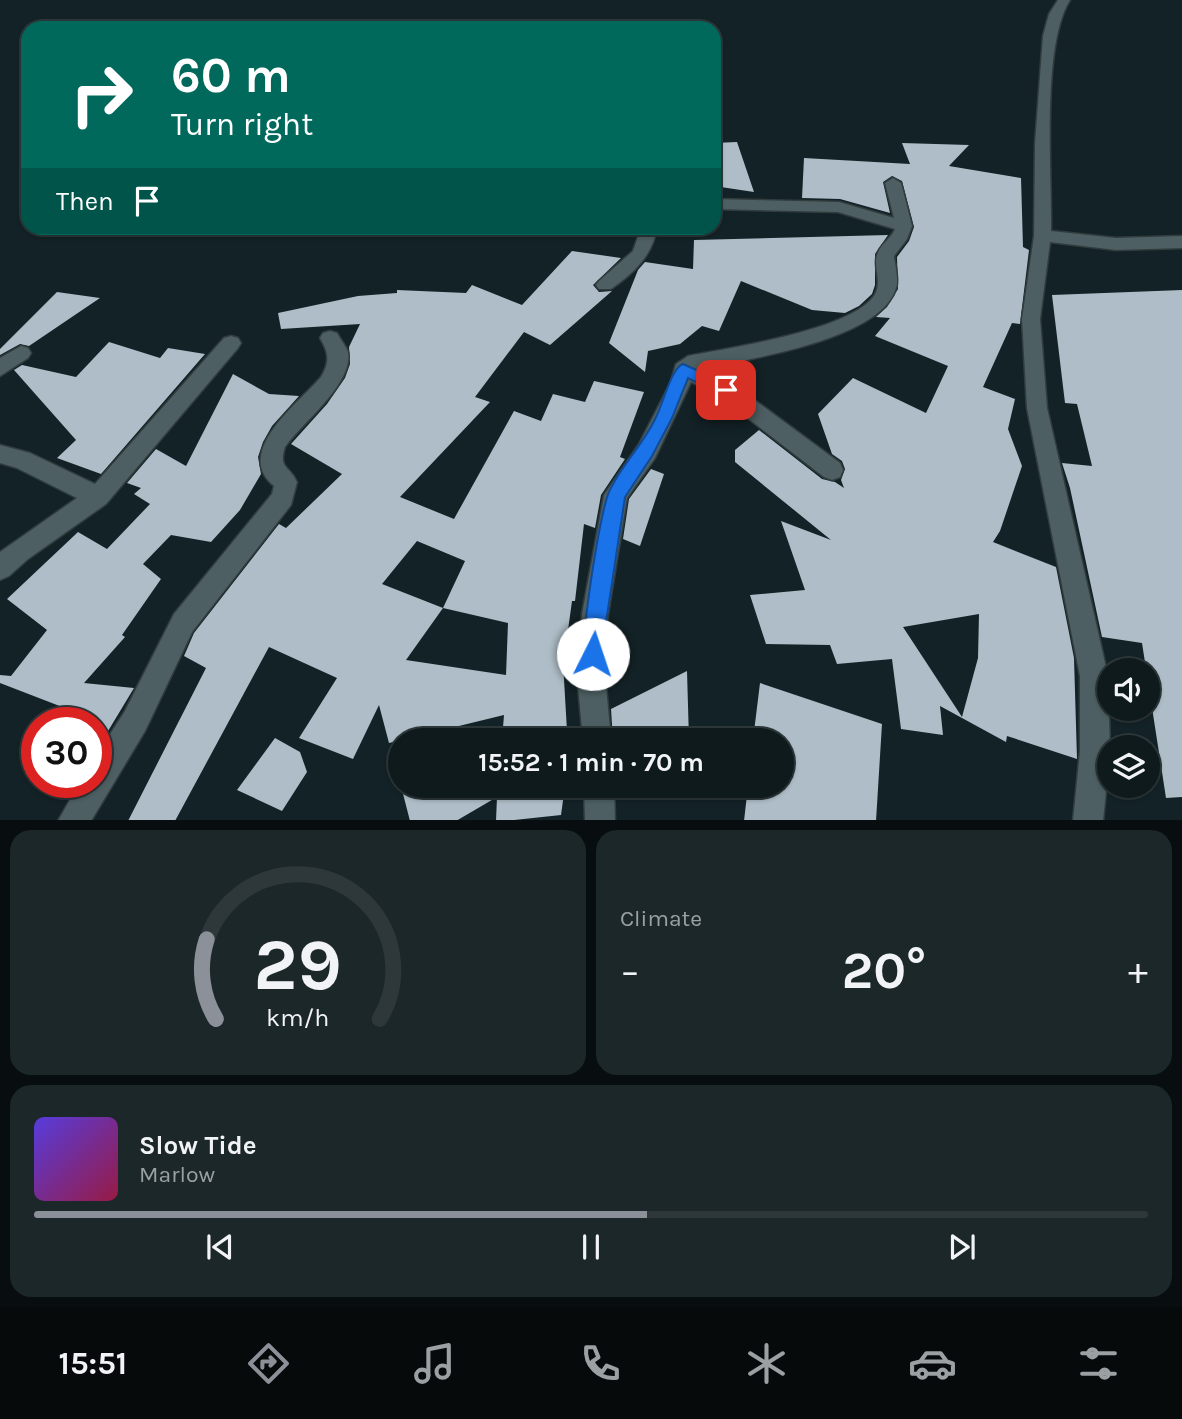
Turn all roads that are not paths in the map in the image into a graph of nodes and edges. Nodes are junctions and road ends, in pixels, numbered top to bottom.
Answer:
1 (1064, 0) edge
2 (892, 183) dead end
3 (721, 204) edge
4 (904, 226) junction
5 (648, 235) edge
6 (1042, 236) junction
7 (1182, 243) edge
8 (605, 285) dead end
9 (330, 338) dead end
10 (231, 343) dead end
11 (21, 353) dead end
12 (0, 368) edge
13 (683, 369) junction
14 (0, 454) edge
15 (832, 470) dead end
16 (98, 498) junction
17 (0, 568) edge
18 (596, 728) edge
19 (599, 798) edge
20 (74, 820) edge
21 (600, 820) edge
22 (1088, 820) edge

1 - 6 street
2 - 4 street
3 - 4 street
4 - 13 street
5 - 8 street
6 - 7 street
6 - 22 street
9 - 20 street
10 - 16 street
11 - 12 street
13 - 15 street
13 - 18 street
14 - 16 street
16 - 17 street
19 - 21 street

